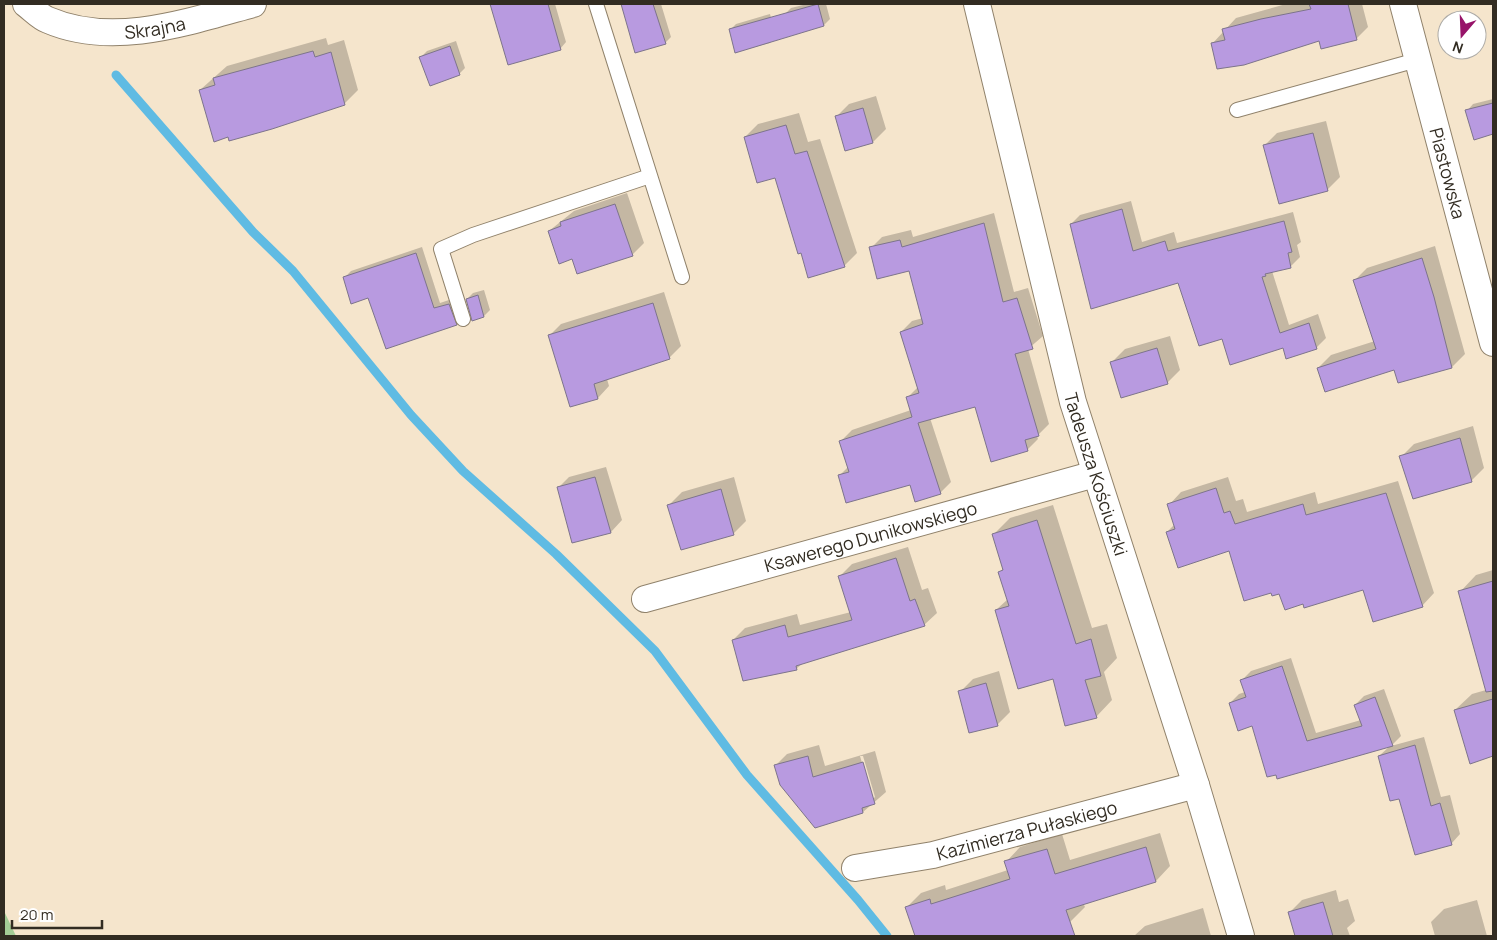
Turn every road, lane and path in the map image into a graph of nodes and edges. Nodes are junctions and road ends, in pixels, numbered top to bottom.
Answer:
1 (26, 4) edge
2 (254, 4) edge
3 (596, 4) edge
4 (977, 4) edge
5 (1403, 4) edge
6 (1417, 60) junction
7 (1237, 110) dead end
8 (650, 176) junction
9 (682, 277) dead end
10 (463, 319) dead end
11 (1493, 343) edge
12 (1095, 474) junction
13 (645, 599) dead end
14 (1196, 785) junction
15 (855, 868) dead end
16 (1241, 936) edge

1 - 2 street, Skrajna
3 - 8 lane
4 - 12 street, Tadeusza Kościuszki
5 - 6 street, Piastowska
6 - 7 lane
6 - 11 street, Piastowska
8 - 9 lane
8 - 10 lane
12 - 13 street, Ksawerego Dunikowskiego
12 - 14 street, Tadeusza Kościuszki
14 - 15 street, Kazimierza Pułaskiego
14 - 16 street, Tadeusza Kościuszki

